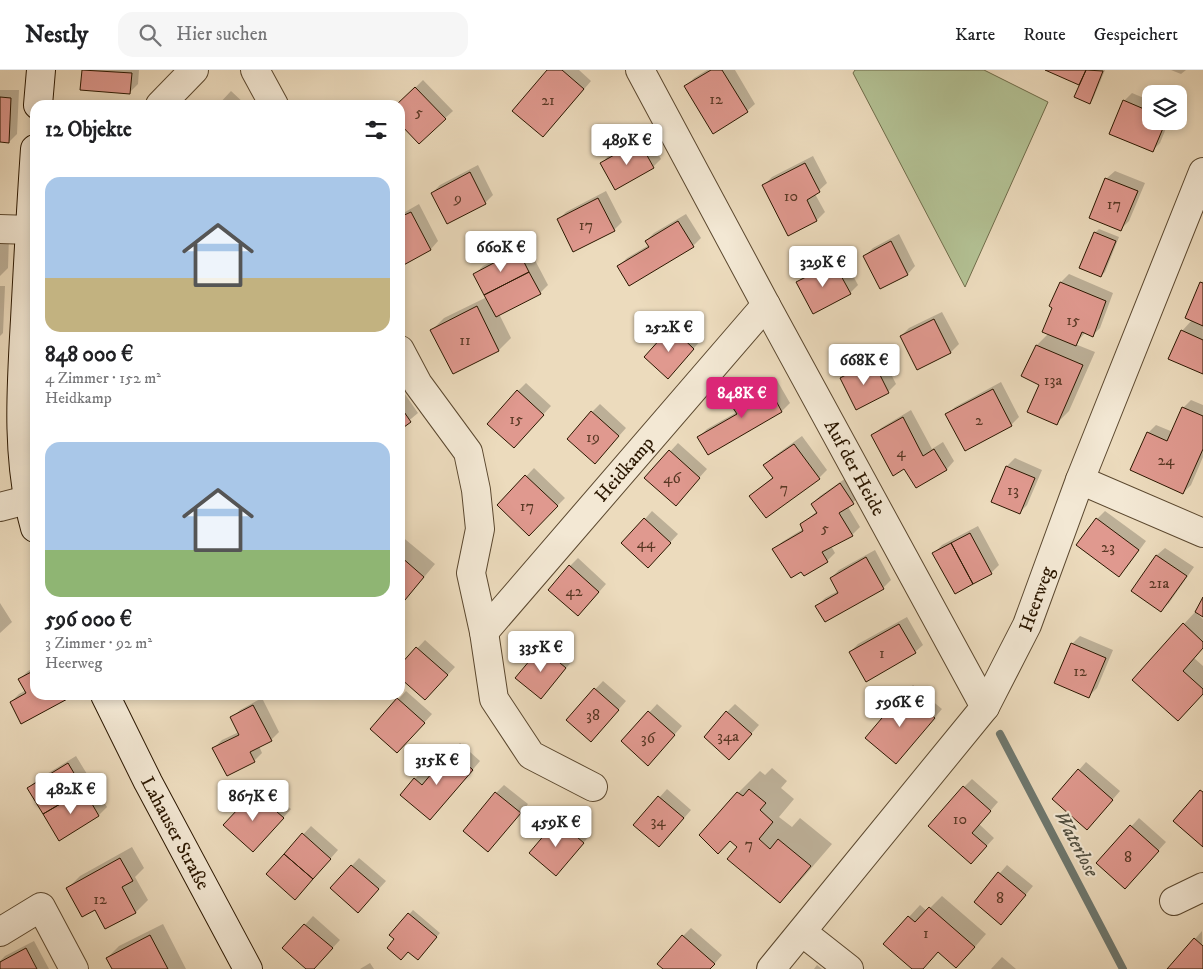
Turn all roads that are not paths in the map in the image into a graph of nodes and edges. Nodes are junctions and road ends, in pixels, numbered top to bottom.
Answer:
1 (41, 70) edge
2 (194, 70) edge
3 (255, 70) edge
4 (640, 70) edge
5 (38, 100) edge
6 (165, 100) edge
7 (271, 100) edge
8 (1203, 172) edge
9 (30, 219) edge
10 (0, 229) edge
11 (30, 303) edge
12 (766, 305) junction
13 (405, 359) edge
14 (28, 388) edge
15 (1080, 480) junction
16 (27, 500) junction
17 (0, 507) edge
18 (30, 510) edge
19 (1203, 533) edge
20 (484, 632) junction
21 (107, 700) edge
22 (985, 707) junction
23 (593, 788) dead end
24 (1203, 887) edge
25 (1174, 901) dead end
26 (0, 932) edge
27 (802, 932) junction
28 (74, 969) edge
29 (248, 969) edge
30 (771, 969) edge
31 (849, 969) edge

1 - 5 street
2 - 6 street
3 - 7 street
4 - 12 street, Auf der Heide
8 - 15 street, Heerweg
9 - 10 street
11 - 14 street
12 - 20 street, Heidkamp
12 - 22 street, Auf der Heide
13 - 20 street
14 - 16 street
15 - 19 street
15 - 22 street, Heerweg
16 - 17 street
16 - 18 street
20 - 23 street
21 - 29 street, Lahauser Straße
22 - 27 street, Heerweg
24 - 25 street
26 - 28 street
27 - 30 street, Heerweg
27 - 31 street

